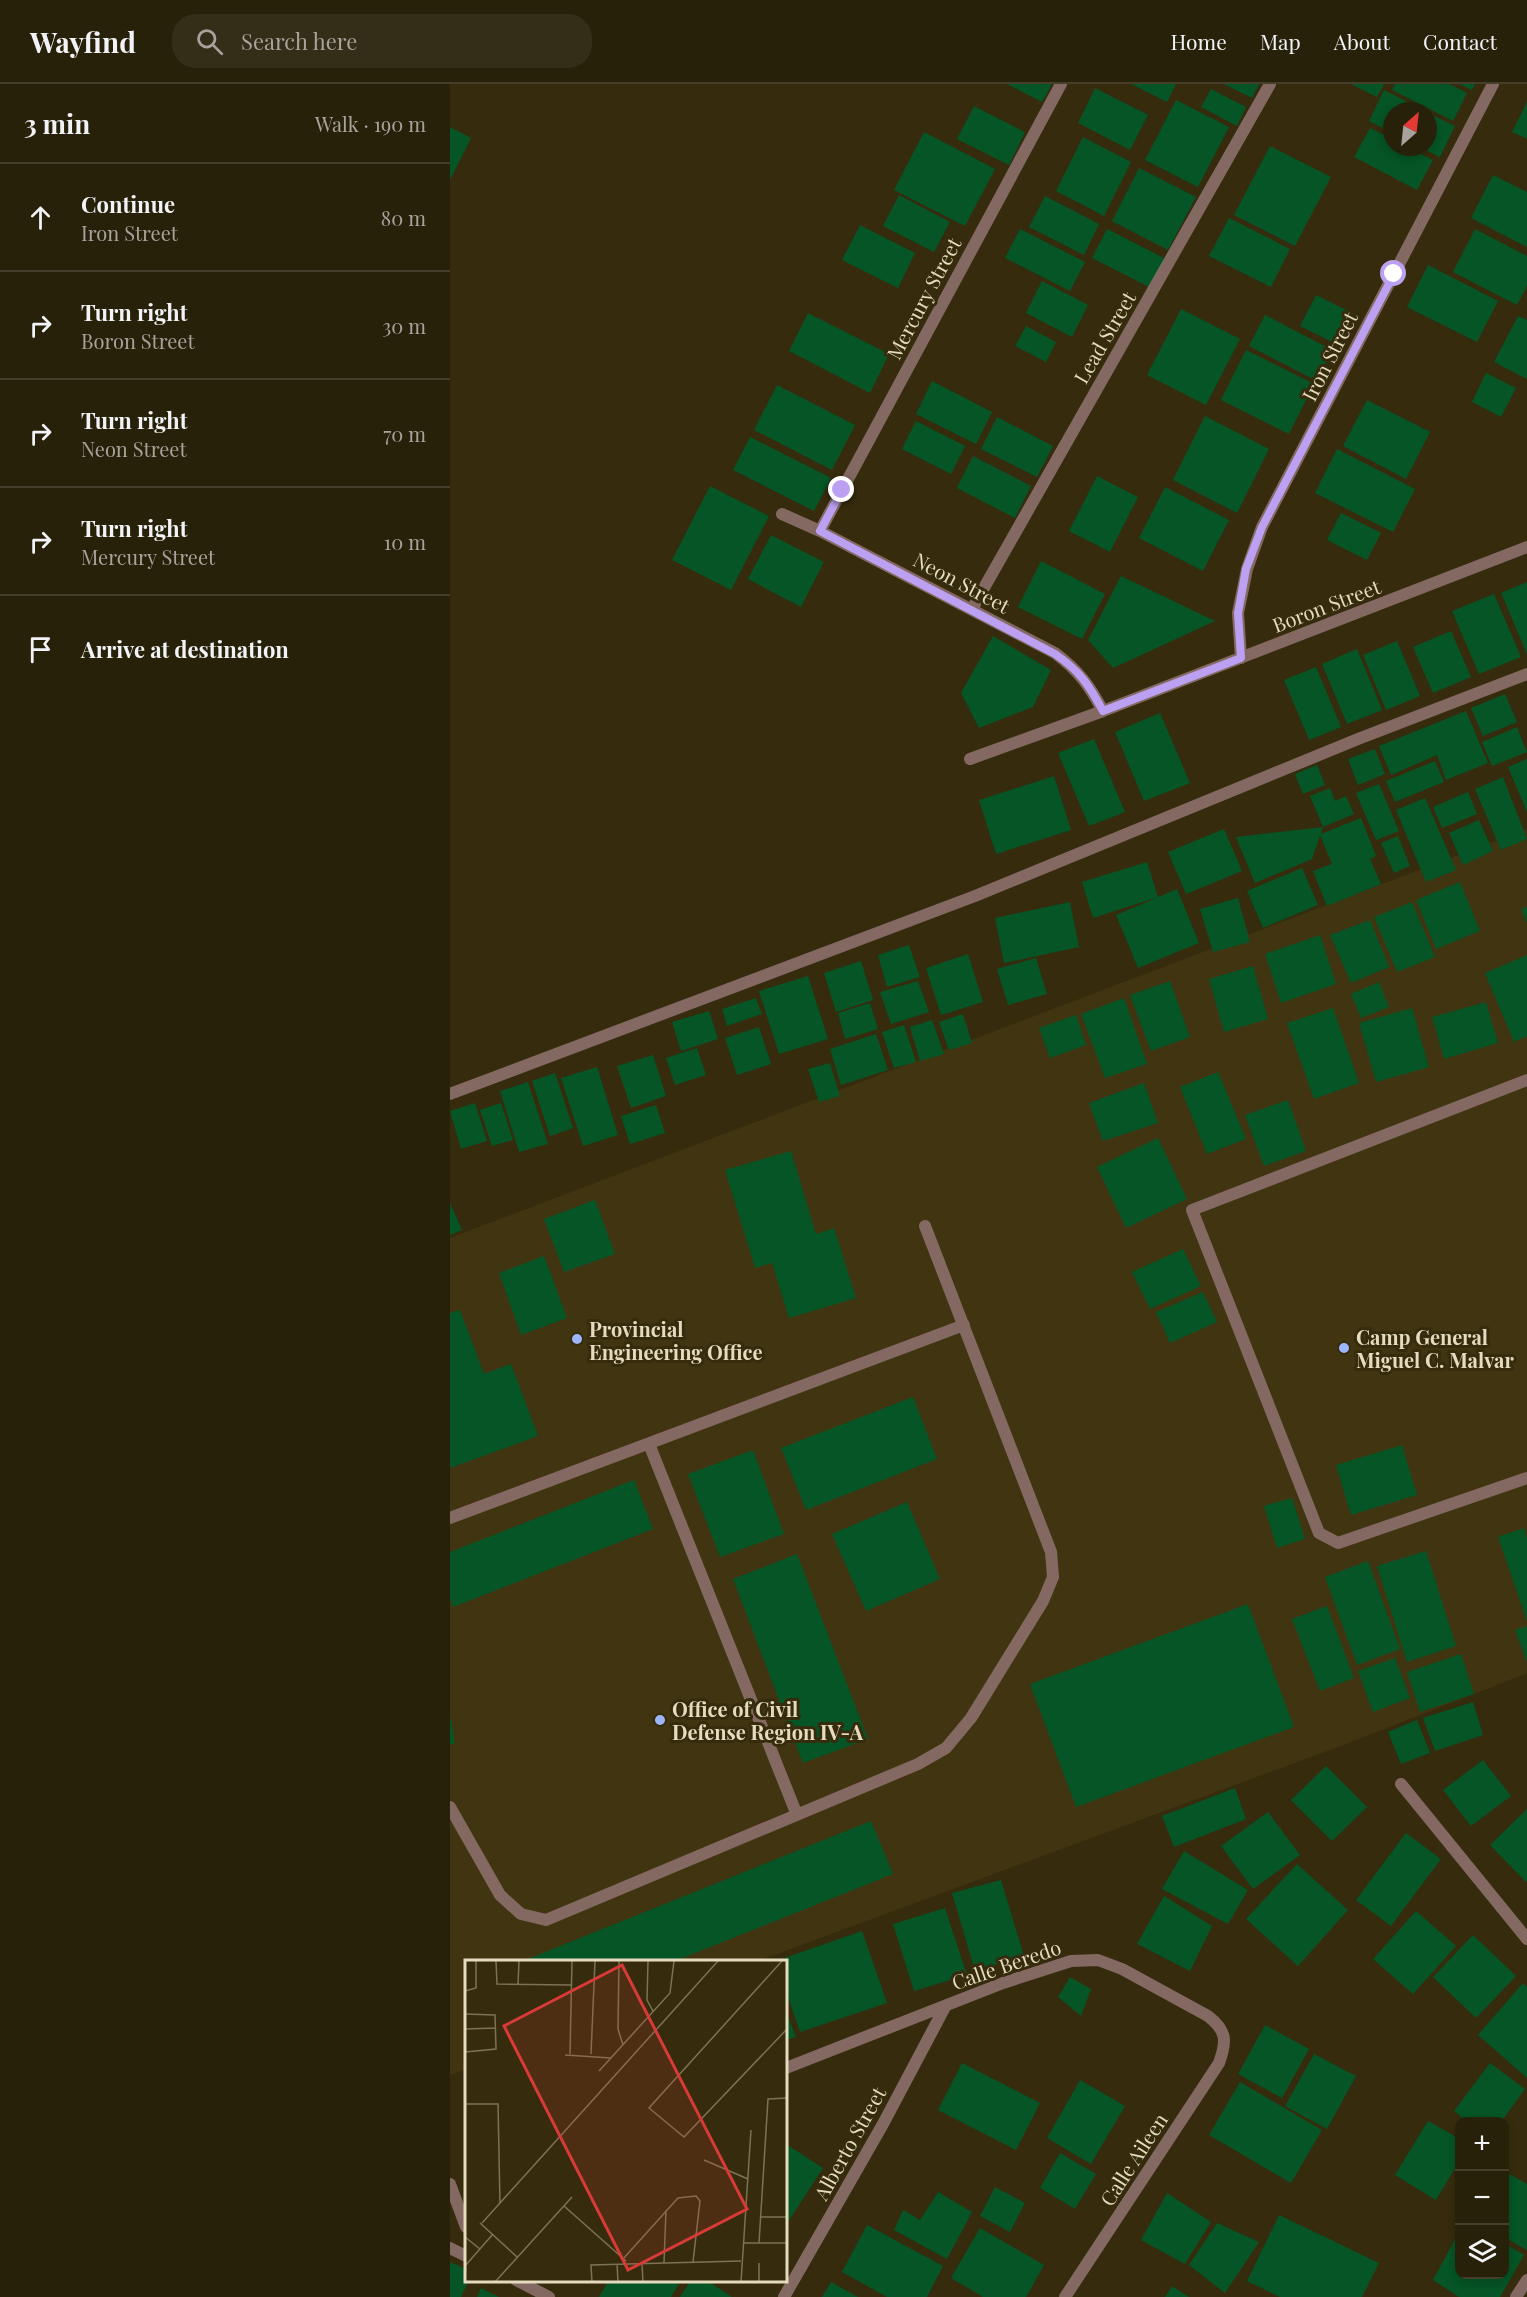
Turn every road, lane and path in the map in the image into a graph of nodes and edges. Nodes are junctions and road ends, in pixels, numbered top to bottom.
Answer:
1 (1061, 84) edge
2 (1270, 84) edge
3 (1493, 84) edge
4 (782, 514) dead end
5 (820, 531) junction
6 (1527, 547) edge
7 (972, 609) junction
8 (1241, 658) junction
9 (1527, 674) edge
10 (1103, 711) junction
11 (970, 759) dead end
12 (1527, 1080) edge
13 (450, 1094) edge
14 (925, 1226) dead end
15 (964, 1325) junction
16 (649, 1444) junction
17 (1527, 1478) edge
18 (450, 1518) edge
19 (1401, 1784) dead end
20 (450, 1808) edge
21 (797, 1815) junction
22 (1527, 1939) edge
23 (945, 2007) junction
24 (1225, 2038) joint
25 (788, 2067) edge
26 (450, 2184) edge
27 (461, 2198) edge
28 (465, 2221) edge
29 (450, 2248) edge
30 (465, 2256) edge
31 (1527, 2280) edge
32 (520, 2282) edge
33 (549, 2297) edge
34 (784, 2297) edge
35 (1065, 2297) edge
36 (1516, 2297) edge

1 - 5 street, Mercury Street
2 - 7 street, Lead Street
3 - 8 street, Iron Street
4 - 5 street, Neon Street
5 - 7 street, Neon Street
6 - 8 street, Boron Street
7 - 10 street, Neon Street
8 - 10 street, Boron Street
9 - 13 street
10 - 11 street, Boron Street
12 - 17 street
14 - 15 street
15 - 16 street
15 - 21 street
16 - 18 street
16 - 21 street
19 - 22 street
20 - 21 street
23 - 24 street, Calle Beredo
23 - 25 street, Calle Beredo
23 - 34 street, Alberto Street
24 - 35 street, Calle Aileen
26 - 27 street
27 - 28 street
29 - 30 street
31 - 36 street
32 - 33 street

